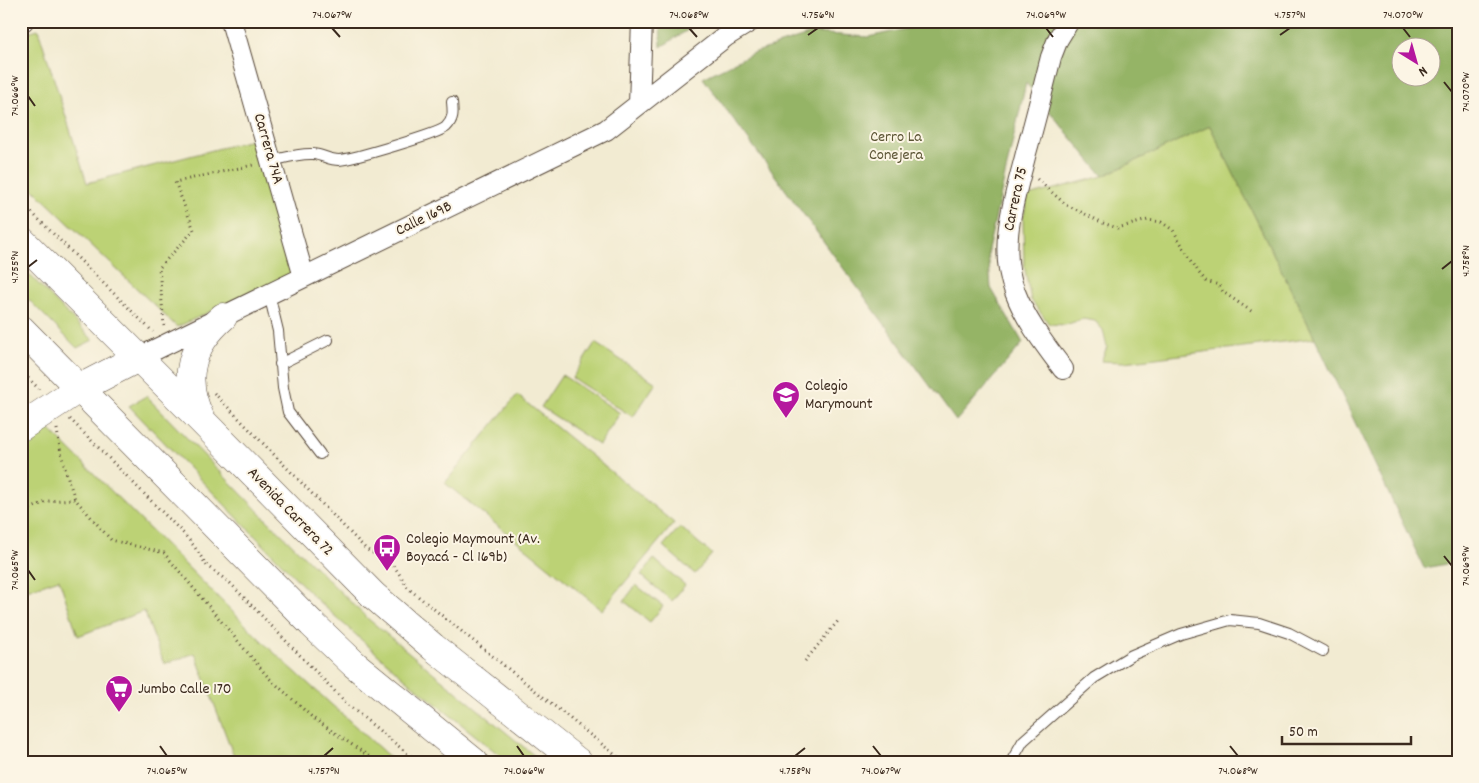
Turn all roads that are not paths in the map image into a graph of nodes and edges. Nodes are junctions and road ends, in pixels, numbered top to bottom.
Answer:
1 (232, 21) edge
2 (642, 21) edge
3 (751, 21) edge
4 (1069, 21) edge
5 (452, 102) dead end
6 (640, 104) junction
7 (271, 161) junction
8 (21, 240) edge
9 (304, 277) junction
10 (269, 294) junction
11 (223, 317) junction
12 (21, 329) edge
13 (328, 340) dead end
14 (138, 358) junction
15 (280, 364) junction
16 (1063, 369) dead end
17 (80, 388) junction
18 (52, 400) junction
19 (21, 403) edge
20 (202, 421) junction
21 (21, 427) edge
22 (320, 454) dead end
23 (1322, 651) dead end
24 (474, 762) edge
25 (578, 762) edge
26 (1011, 762) edge

1 - 7 street, Carrera 74A
2 - 6 street
3 - 6 street, Calle 169B
4 - 16 street, Carrera 75
5 - 7 lane
6 - 9 street, Calle 169B
7 - 9 street, Carrera 74A
8 - 14 main road, Avenida Carrera 72
9 - 10 street, Calle 169B
10 - 11 street, Calle 169B
10 - 15 lane
11 - 14 street, Calle 169B
11 - 20 main road
12 - 17 main road
13 - 15 lane
14 - 17 main road, Calle 169B
14 - 20 main road, Avenida Carrera 72
15 - 22 lane
17 - 18 main road, Calle 169B
17 - 24 main road
18 - 19 main road, Calle 169B
18 - 21 main road, Calle 169B
20 - 25 main road, Avenida Carrera 72
23 - 26 lane

